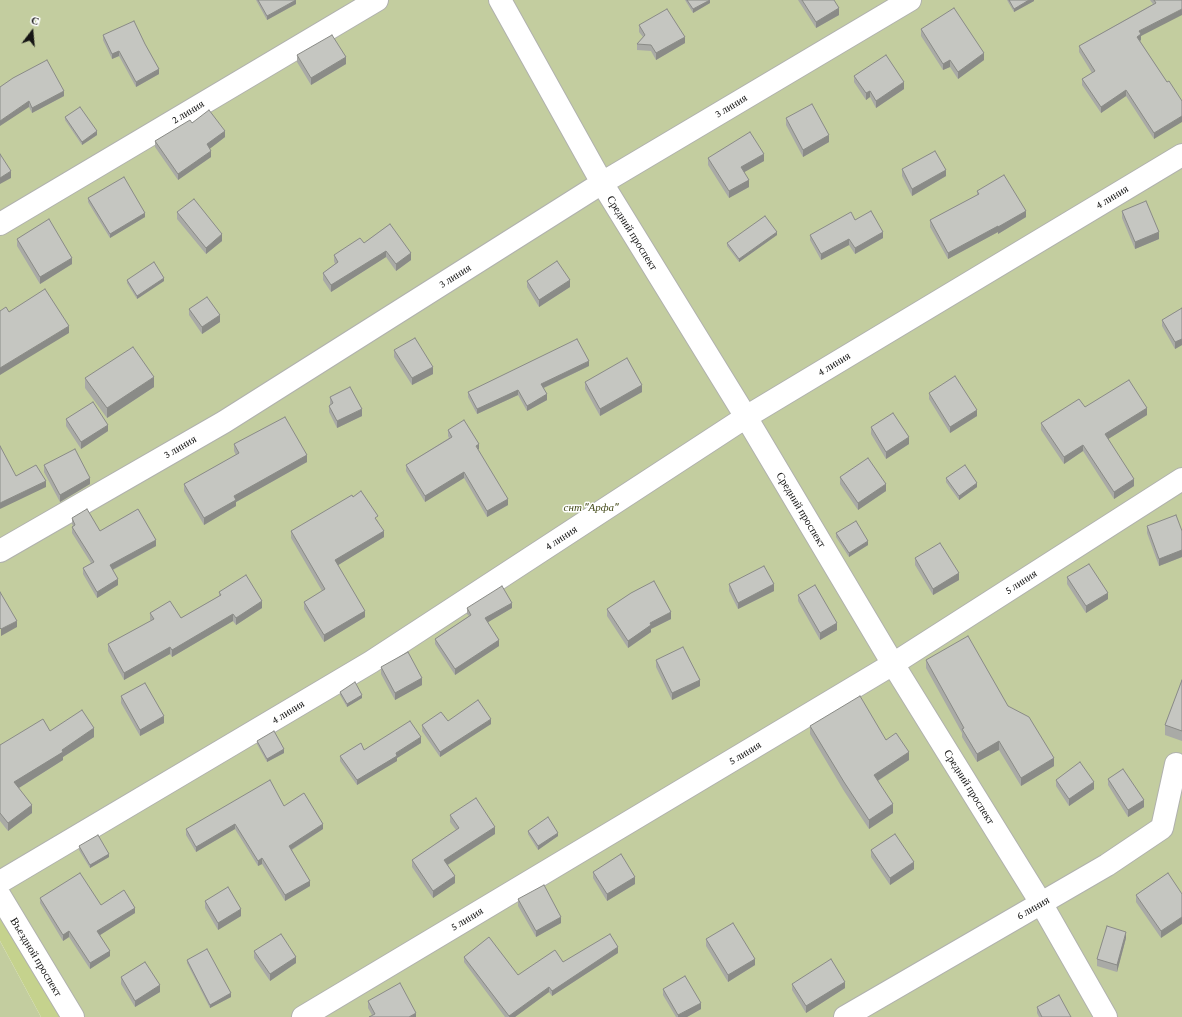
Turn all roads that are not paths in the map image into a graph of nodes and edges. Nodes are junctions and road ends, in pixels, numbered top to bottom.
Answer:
1 (377, 0) edge
2 (500, 0) edge
3 (910, 0) edge
4 (1182, 155) edge
5 (602, 183) junction
6 (0, 224) edge
7 (746, 417) junction
8 (1182, 479) edge
9 (0, 551) edge
10 (893, 664) junction
11 (1176, 764) dead end
12 (0, 882) edge
13 (0, 896) edge
14 (1041, 903) junction
15 (73, 1017) edge
16 (303, 1017) edge
17 (845, 1017) edge
18 (1106, 1017) edge

1 - 6 street, 2 линия
2 - 5 street, Средний проспект
3 - 5 street, 3 линия
4 - 7 street, 4 линия
5 - 7 street, Средний проспект
5 - 9 street, 3 линия
7 - 10 street, Средний проспект
7 - 12 street, 4 линия
8 - 10 street, 5 линия
10 - 14 street, Средний проспект
10 - 16 street, 5 линия
11 - 14 street, 6 линия
13 - 15 street, Въездной проспект
14 - 17 street, 6 линия
14 - 18 street, Средний проспект

